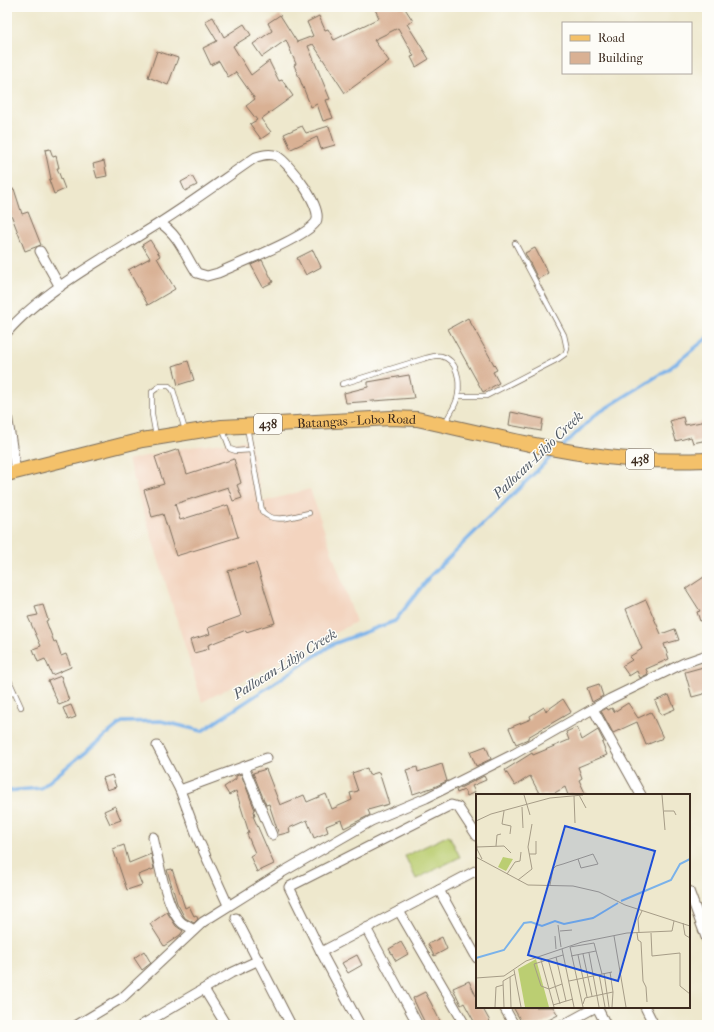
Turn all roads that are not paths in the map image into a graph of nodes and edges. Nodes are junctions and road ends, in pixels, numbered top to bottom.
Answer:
1 (160, 223) junction
2 (515, 243) dead end
3 (40, 251) dead end
4 (60, 287) junction
5 (7, 332) edge
6 (342, 384) dead end
7 (458, 396) junction
8 (7, 415) edge
9 (246, 425) junction
10 (444, 425) junction
11 (222, 427) junction
12 (185, 432) junction
13 (156, 438) junction
14 (251, 450) junction
15 (707, 460) edge
16 (11, 473) edge
17 (309, 513) dead end
18 (707, 655) edge
19 (7, 676) edge
20 (14, 692) junction
21 (7, 696) edge
22 (21, 707) dead end
23 (593, 709) junction
24 (156, 746) dead end
25 (267, 758) dead end
26 (244, 767) junction
27 (180, 790) junction
28 (640, 794) edge
29 (476, 834) edge
30 (272, 835) dead end
31 (154, 837) dead end
32 (476, 871) edge
33 (439, 890) junction
34 (690, 894) edge
35 (228, 905) junction
36 (399, 911) junction
37 (236, 918) dead end
38 (366, 928) junction
39 (194, 930) junction
40 (707, 940) edge
41 (321, 952) junction
42 (476, 956) edge
43 (259, 960) junction
44 (204, 989) junction
45 (505, 1008) edge
46 (576, 1008) edge
47 (595, 1008) edge
48 (598, 1008) edge
49 (646, 1008) edge
50 (580, 1016) junction
51 (157, 1022) edge
52 (77, 1025) edge
53 (142, 1025) edge
54 (226, 1025) edge
55 (291, 1025) edge
56 (360, 1025) edge
57 (418, 1025) edge
58 (465, 1025) edge
59 (514, 1025) edge
60 (562, 1025) edge
61 (606, 1025) edge
62 (654, 1025) edge

1 - 1 street
1 - 4 street
2 - 7 lane
3 - 4 street
4 - 5 street
6 - 7 lane
7 - 10 lane
8 - 16 street
9 - 10 main road, Batangas - Lobo Road / 438
9 - 11 main road, Batangas - Lobo Road / 438
9 - 14 lane
10 - 15 main road, Batangas - Lobo Road / 438
11 - 12 main road, Batangas - Lobo Road / 438
11 - 14 lane
12 - 13 main road, Batangas - Lobo Road / 438
12 - 13 lane
13 - 16 main road, Batangas - Lobo Road / 438
14 - 17 lane
18 - 23 street
19 - 20 lane
20 - 21 lane
20 - 22 lane
23 - 28 street
23 - 35 street
24 - 27 street
25 - 26 street
26 - 27 street
26 - 30 street
27 - 35 street
29 - 41 street
31 - 39 street
32 - 33 street
33 - 36 street
33 - 42 street
34 - 40 street
35 - 39 street
36 - 38 street
36 - 58 street
37 - 43 street
38 - 41 street
38 - 57 street
39 - 52 street
41 - 56 street
43 - 44 street
43 - 55 street
44 - 51 street
44 - 54 street
45 - 59 street
46 - 50 street
47 - 50 street
48 - 61 street
49 - 62 street
50 - 60 street
51 - 53 street

